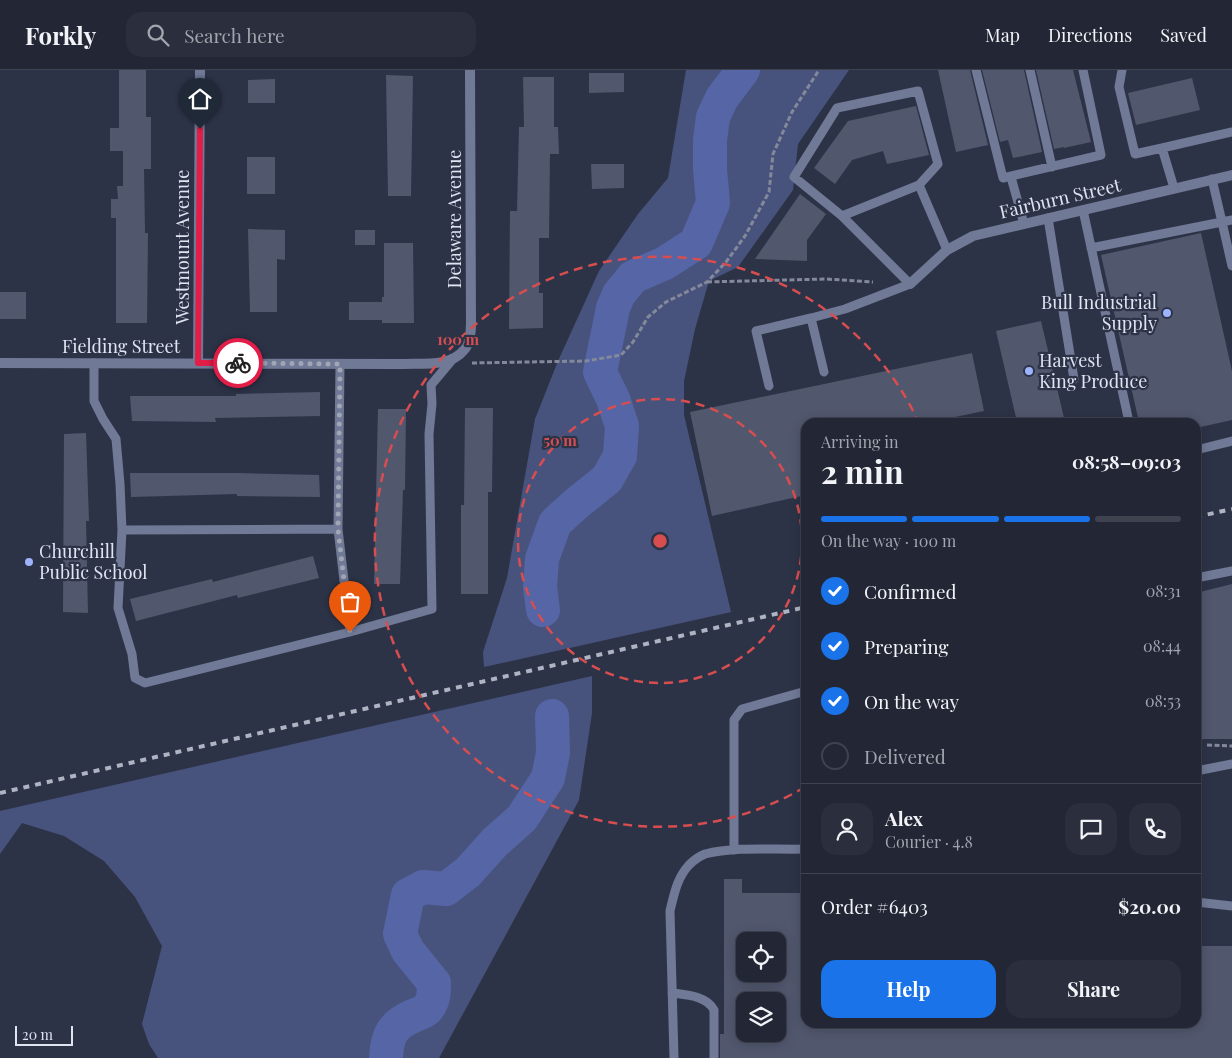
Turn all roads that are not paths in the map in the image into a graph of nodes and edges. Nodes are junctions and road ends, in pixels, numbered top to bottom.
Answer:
1 (200, 70) edge
2 (470, 70) edge
3 (976, 70) edge
4 (1030, 70) edge
5 (1083, 70) edge
6 (1122, 70) edge
7 (1232, 132) edge
8 (1162, 148) junction
9 (1052, 166) junction
10 (1232, 175) edge
11 (1011, 177) junction
12 (1212, 180) junction
13 (919, 185) junction
14 (1174, 188) junction
15 (1083, 210) junction
16 (842, 216) junction
17 (1048, 218) junction
18 (1232, 220) edge
19 (1222, 222) junction
20 (1024, 224) junction
21 (1091, 248) junction
22 (947, 250) junction
23 (1232, 266) edge
24 (910, 284) junction
25 (811, 318) junction
26 (452, 360) junction
27 (0, 363) edge
28 (94, 363) junction
29 (198, 363) junction
30 (340, 364) junction
31 (824, 372) dead end
32 (1074, 379) dead end
33 (769, 386) dead end
34 (1128, 418) edge
35 (1232, 442) edge
36 (1201, 449) edge
37 (338, 529) junction
38 (122, 530) junction
39 (1232, 571) edge
40 (1201, 577) edge
41 (350, 632) junction
42 (801, 692) edge
43 (1232, 764) edge
44 (1201, 771) edge
45 (801, 849) edge
46 (734, 850) junction
47 (1201, 903) edge
48 (1232, 906) edge
49 (672, 993) junction
50 (674, 1058) edge
51 (714, 1058) edge

1 - 29 street, Westmount Avenue
2 - 26 street, Delaware Avenue
3 - 11 lane
4 - 9 lane
5 - 9 lane
6 - 8 lane
7 - 8 lane
8 - 14 lane
9 - 11 lane
10 - 12 street, Fairburn Street
11 - 20 lane
12 - 14 street, Fairburn Street
12 - 19 lane
13 - 16 lane
13 - 16 lane
13 - 22 lane
14 - 15 street, Fairburn Street
15 - 17 street, Fairburn Street
15 - 21 lane
16 - 24 lane
17 - 20 street, Fairburn Street
17 - 32 lane
18 - 19 lane
19 - 21 lane
19 - 23 lane
20 - 22 street, Fairburn Street
21 - 34 lane
22 - 24 street, Fairburn Street
24 - 25 lane
25 - 31 lane
25 - 33 lane
26 - 30 street, Fielding Street
26 - 41 lane
27 - 28 street, Fielding Street
28 - 29 street, Fielding Street
28 - 38 lane
29 - 30 street, Fielding Street
30 - 37 lane
35 - 36 lane
37 - 38 lane
37 - 41 lane
38 - 41 lane
39 - 40 lane
42 - 46 lane
43 - 44 lane
45 - 46 lane
46 - 49 lane
47 - 48 lane
49 - 50 lane
49 - 51 lane

